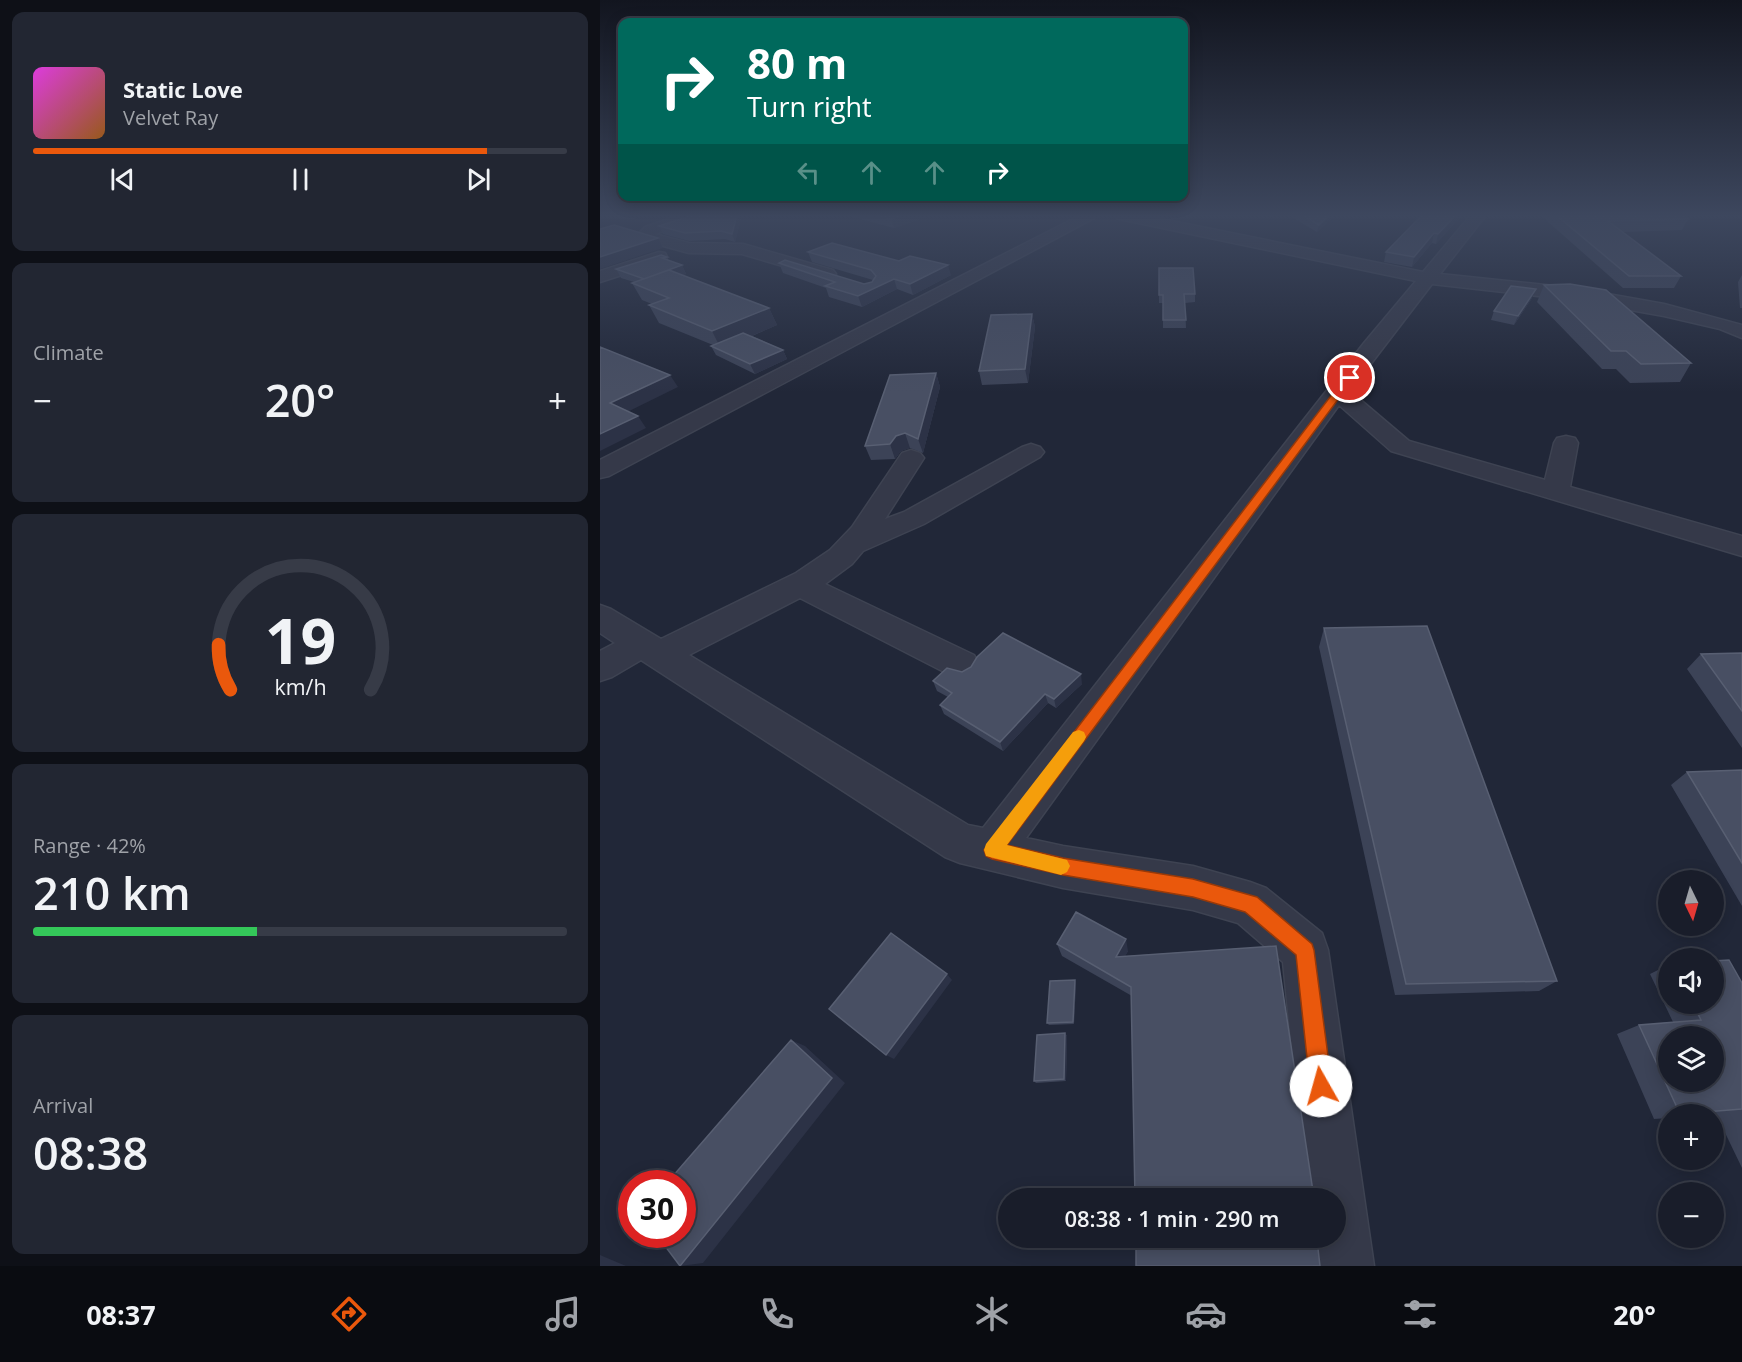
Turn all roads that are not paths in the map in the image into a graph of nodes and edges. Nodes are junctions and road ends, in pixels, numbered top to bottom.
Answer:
1 (826, 274) edge
2 (979, 274) edge
3 (1409, 274) edge
4 (1431, 274) edge
5 (1428, 278) junction
6 (846, 280) edge
7 (1742, 332) edge
8 (1339, 393) junction
9 (1566, 443) dead end
10 (1031, 452) dead end
11 (911, 458) dead end
12 (600, 470) edge
13 (1556, 492) junction
14 (853, 544) junction
15 (1742, 546) edge
16 (800, 585) junction
17 (600, 616) edge
18 (652, 649) junction
19 (962, 665) dead end
20 (600, 667) edge
21 (992, 850) junction
22 (1344, 1266) edge

1 - 6 street
2 - 12 street
3 - 5 street
4 - 5 street
5 - 7 street
5 - 8 street
8 - 13 street
8 - 21 street
9 - 13 street
10 - 14 street
11 - 14 street
13 - 15 street
14 - 16 street
16 - 18 street
16 - 19 street
17 - 18 street
18 - 20 street
18 - 21 street
21 - 22 street

